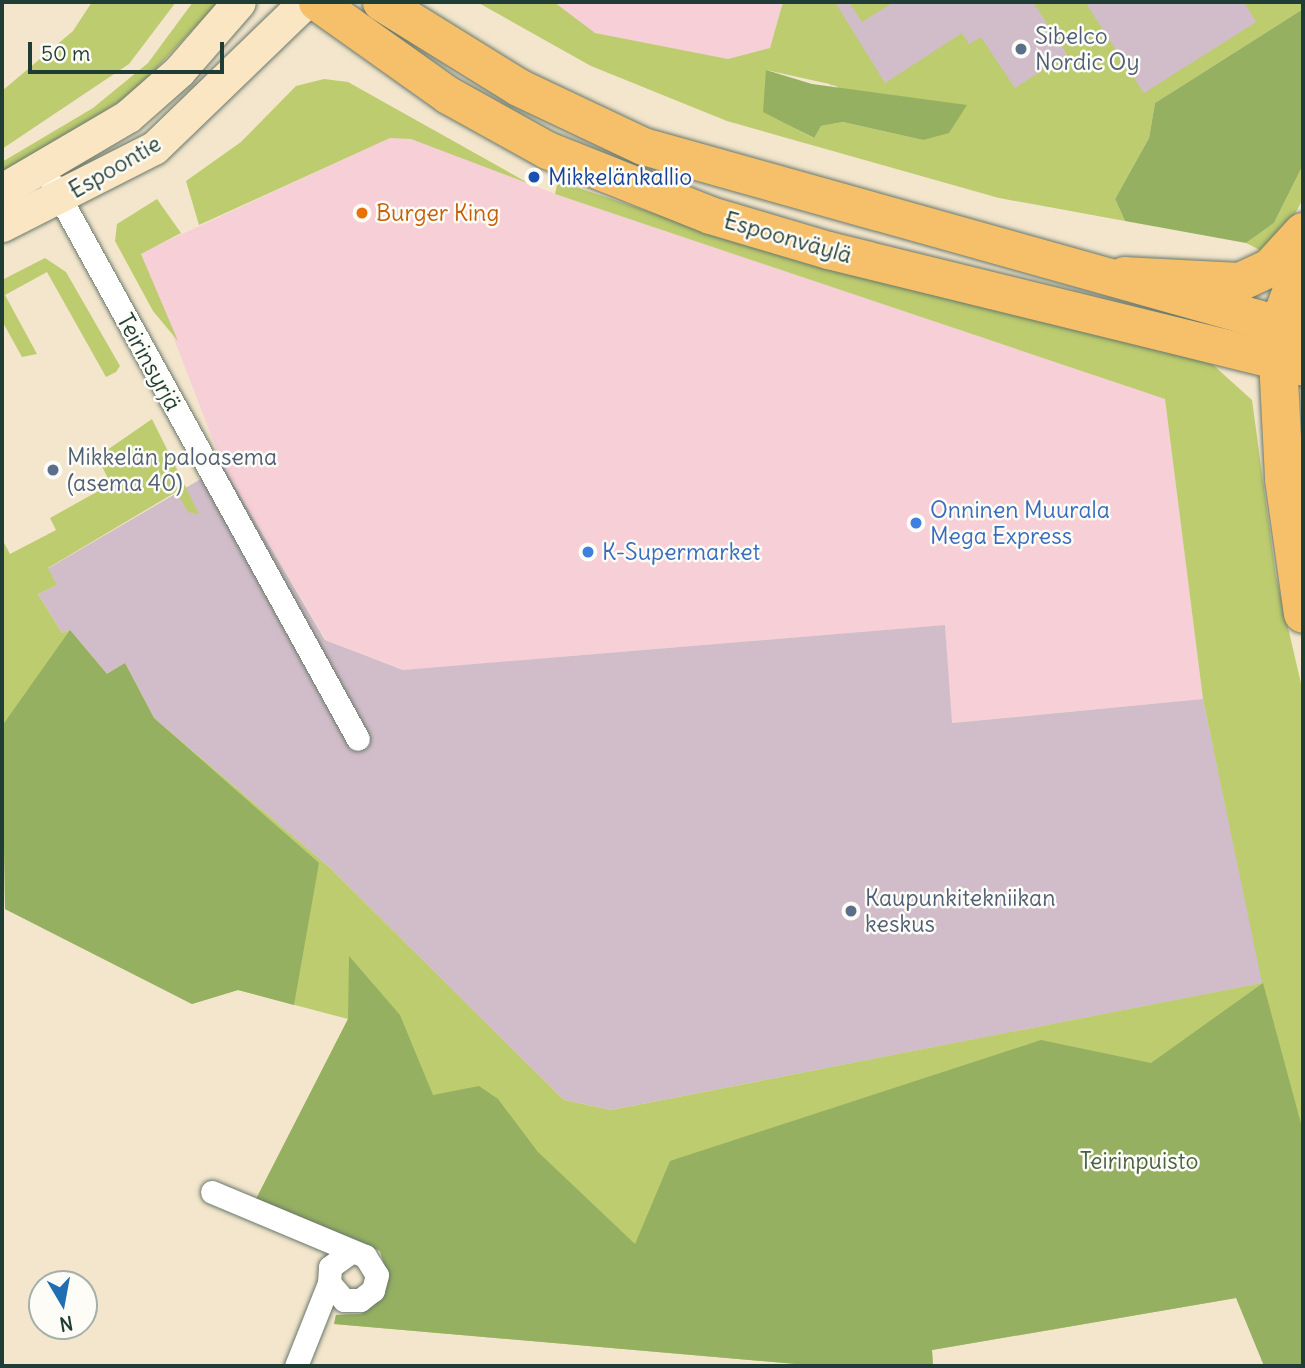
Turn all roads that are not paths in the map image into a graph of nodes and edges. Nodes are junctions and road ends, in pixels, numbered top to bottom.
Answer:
1 (239, 2) edge
2 (305, 2) edge
3 (317, 2) edge
4 (381, 2) edge
5 (44, 167) junction
6 (2, 190) edge
7 (61, 199) junction
8 (2, 225) edge
9 (1303, 232) edge
10 (1303, 259) edge
11 (1125, 276) junction
12 (1292, 345) edge
13 (1303, 614) edge
14 (358, 739) dead end
15 (212, 1192) dead end
16 (349, 1253) junction
17 (329, 1283) junction
18 (296, 1366) edge

1 - 5 main road, Espoontie
2 - 7 main road, Espoontie
3 - 12 main road, Espoonväylä
4 - 11 main road, Espoonväylä
5 - 6 main road, Espoontie
5 - 7 street, Teirinsyrjä
7 - 8 main road, Espoontie
7 - 14 street, Teirinsyrjä
9 - 11 highway
10 - 12 highway
11 - 12 main road, Espoonväylä
12 - 13 highway
15 - 16 street
16 - 17 street
16 - 17 street
17 - 18 street

